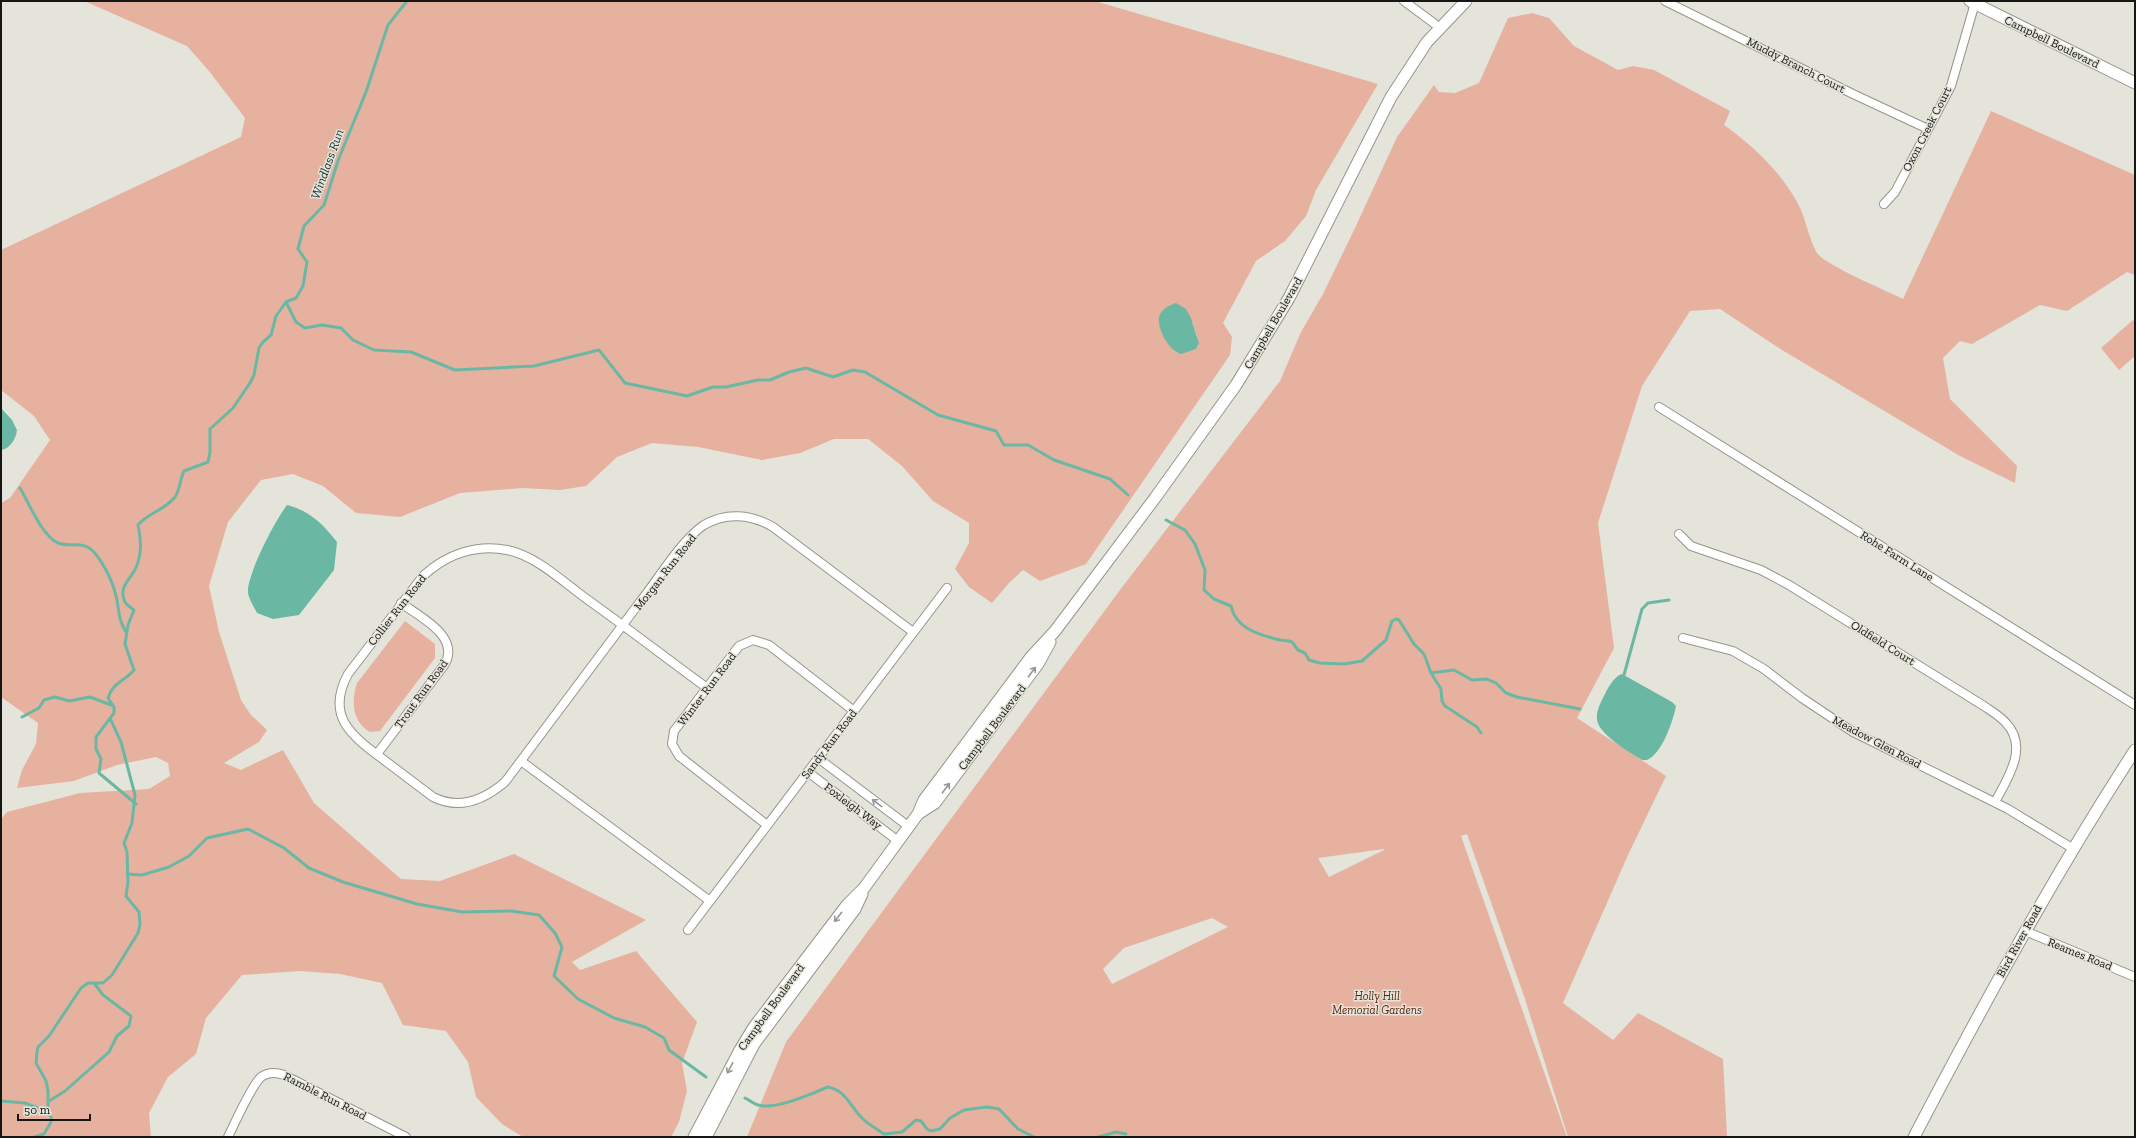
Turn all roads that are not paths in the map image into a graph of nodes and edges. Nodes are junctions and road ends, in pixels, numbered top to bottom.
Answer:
1 (1404, 1) edge
2 (1466, 1) edge
3 (1665, 1) edge
4 (1972, 2) edge
5 (1439, 28) junction
6 (2135, 83) edge
7 (1928, 129) junction
8 (1884, 204) dead end
9 (1659, 407) dead end
10 (1679, 534) dead end
11 (947, 588) dead end
12 (401, 603) junction
13 (623, 625) junction
14 (913, 632) junction
15 (1683, 638) dead end
16 (707, 688) junction
17 (2135, 705) edge
18 (854, 711) junction
19 (2135, 750) edge
20 (377, 754) junction
21 (818, 758) junction
22 (521, 761) junction
23 (808, 772) junction
24 (1995, 802) junction
25 (767, 825) junction
26 (908, 826) junction
27 (898, 841) junction
28 (2072, 848) junction
29 (864, 888) junction
30 (710, 901) junction
31 (688, 930) dead end
32 (2025, 931) junction
33 (2135, 977) edge
34 (228, 1137) edge
35 (406, 1137) edge
36 (694, 1137) edge
37 (706, 1137) edge
38 (1914, 1137) edge

1 - 5 street
2 - 5 street, Campbell Boulevard
3 - 7 street, Muddy Branch Court
4 - 6 street, Campbell Boulevard
4 - 7 street, Oxon Creek Court
5 - 26 street, Campbell Boulevard
7 - 8 street, Oxon Creek Court
9 - 17 street, Rohe Farm Lane
10 - 24 street, Oldfield Court
11 - 14 street, Sandy Run Road
12 - 13 street, Collier Run Road
12 - 20 street, Collier Run Road
12 - 20 street, Trout Run Road
13 - 14 street, Morgan Run Road
13 - 16 street, Collier Run Road
13 - 22 street, Morgan Run Road
14 - 18 street, Sandy Run Road
15 - 24 street, Meadow Glen Road
16 - 18 street, Winter Run Road
16 - 25 street, Winter Run Road
18 - 21 street, Sandy Run Road
19 - 28 street, Bird River Road
20 - 22 street, Collier Run Road
21 - 23 street, Sandy Run Road
26 -> 21 street, Foxleigh Way
22 - 30 street
23 - 25 street, Sandy Run Road
23 - 27 street, Foxleigh Way
24 - 28 street, Meadow Glen Road
25 - 30 street, Sandy Run Road
26 - 27 street, Campbell Boulevard
27 - 29 street, Campbell Boulevard
28 - 32 street, Bird River Road
29 -> 36 street, Campbell Boulevard
29 - 37 street, Campbell Boulevard
30 - 31 street, Sandy Run Road
32 - 33 street, Reames Road
32 - 38 street, Bird River Road
34 - 35 street, Ramble Run Road

